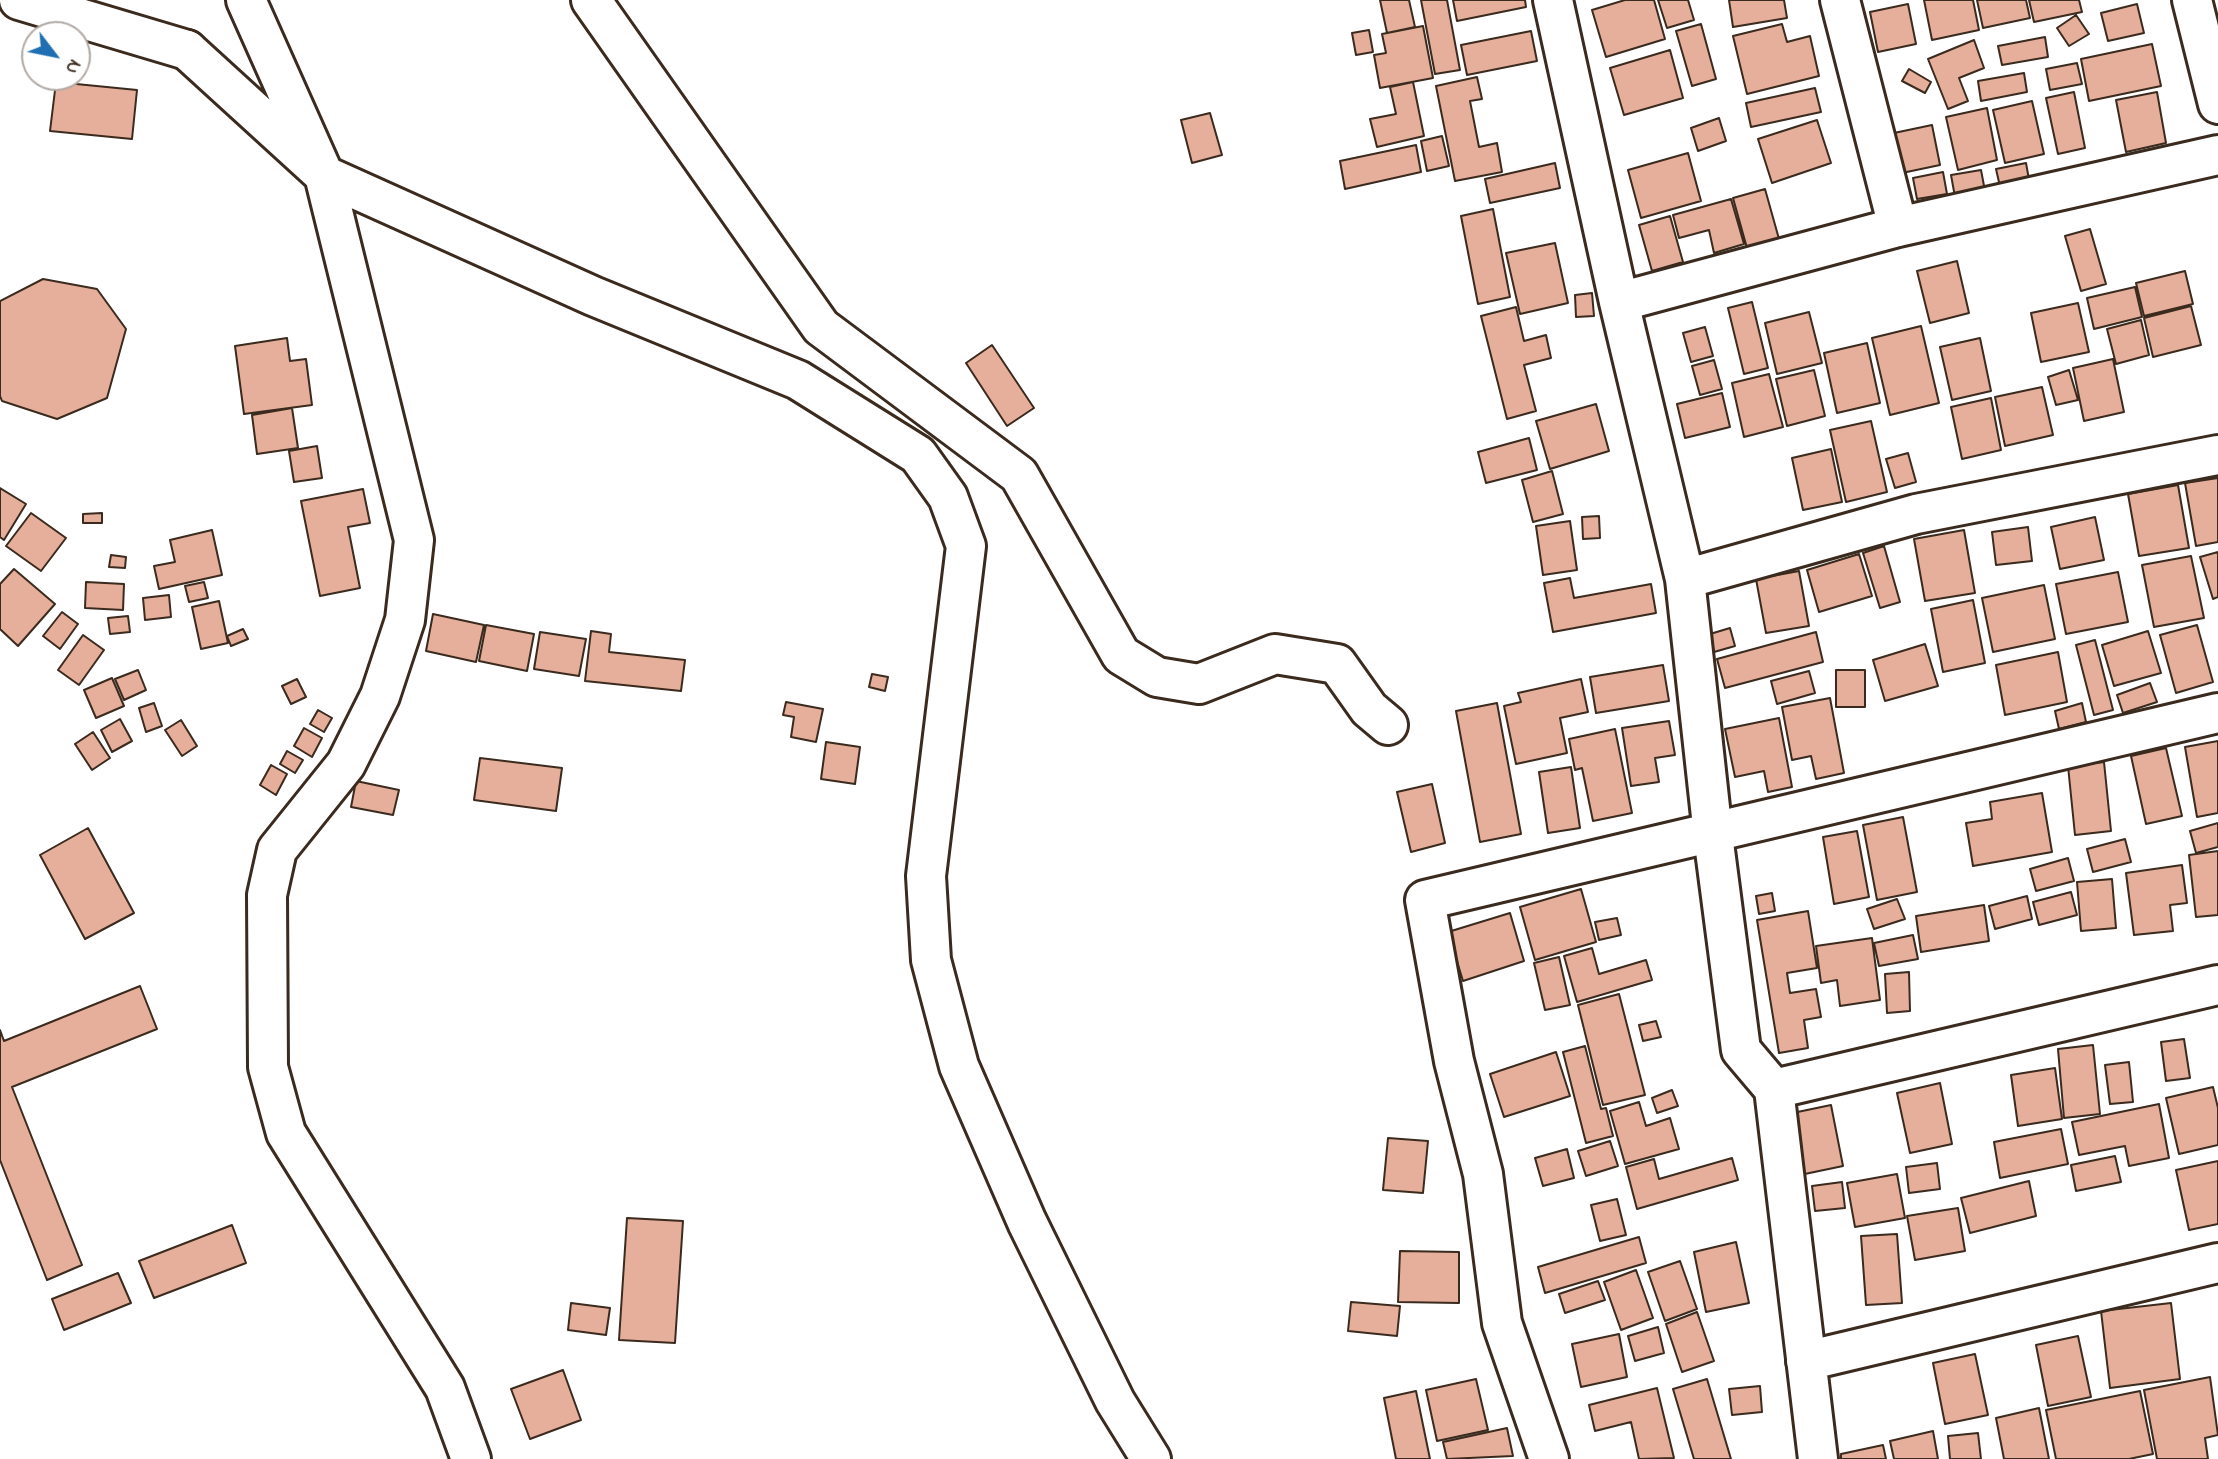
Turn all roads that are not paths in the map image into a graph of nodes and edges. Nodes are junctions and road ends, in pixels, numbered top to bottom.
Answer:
1 (19, 0) edge
2 (246, 0) edge
3 (591, 0) edge
4 (1553, 0) edge
5 (1840, 0) edge
6 (2192, 0) edge
7 (2218, 104) edge
8 (2218, 155) edge
9 (324, 175) junction
10 (1898, 227) junction
11 (1619, 302) junction
12 (2218, 455) edge
13 (1685, 579) junction
14 (2218, 713) edge
15 (1388, 725) dead end
16 (1713, 835) junction
17 (2218, 985) edge
18 (1774, 1089) junction
19 (2218, 1263) edge
20 (1806, 1361) junction
21 (471, 1459) edge
22 (1152, 1459) edge
23 (1549, 1459) edge
24 (1818, 1459) edge

1 - 9 street
2 - 9 street
3 - 15 street
4 - 11 street
5 - 10 street
6 - 7 street
8 - 10 street
9 - 21 street
9 - 22 street
10 - 11 street
11 - 13 street
12 - 13 street
13 - 16 street
14 - 16 street
16 - 18 street
16 - 23 street
17 - 18 street
18 - 20 street
19 - 20 street
20 - 24 street

